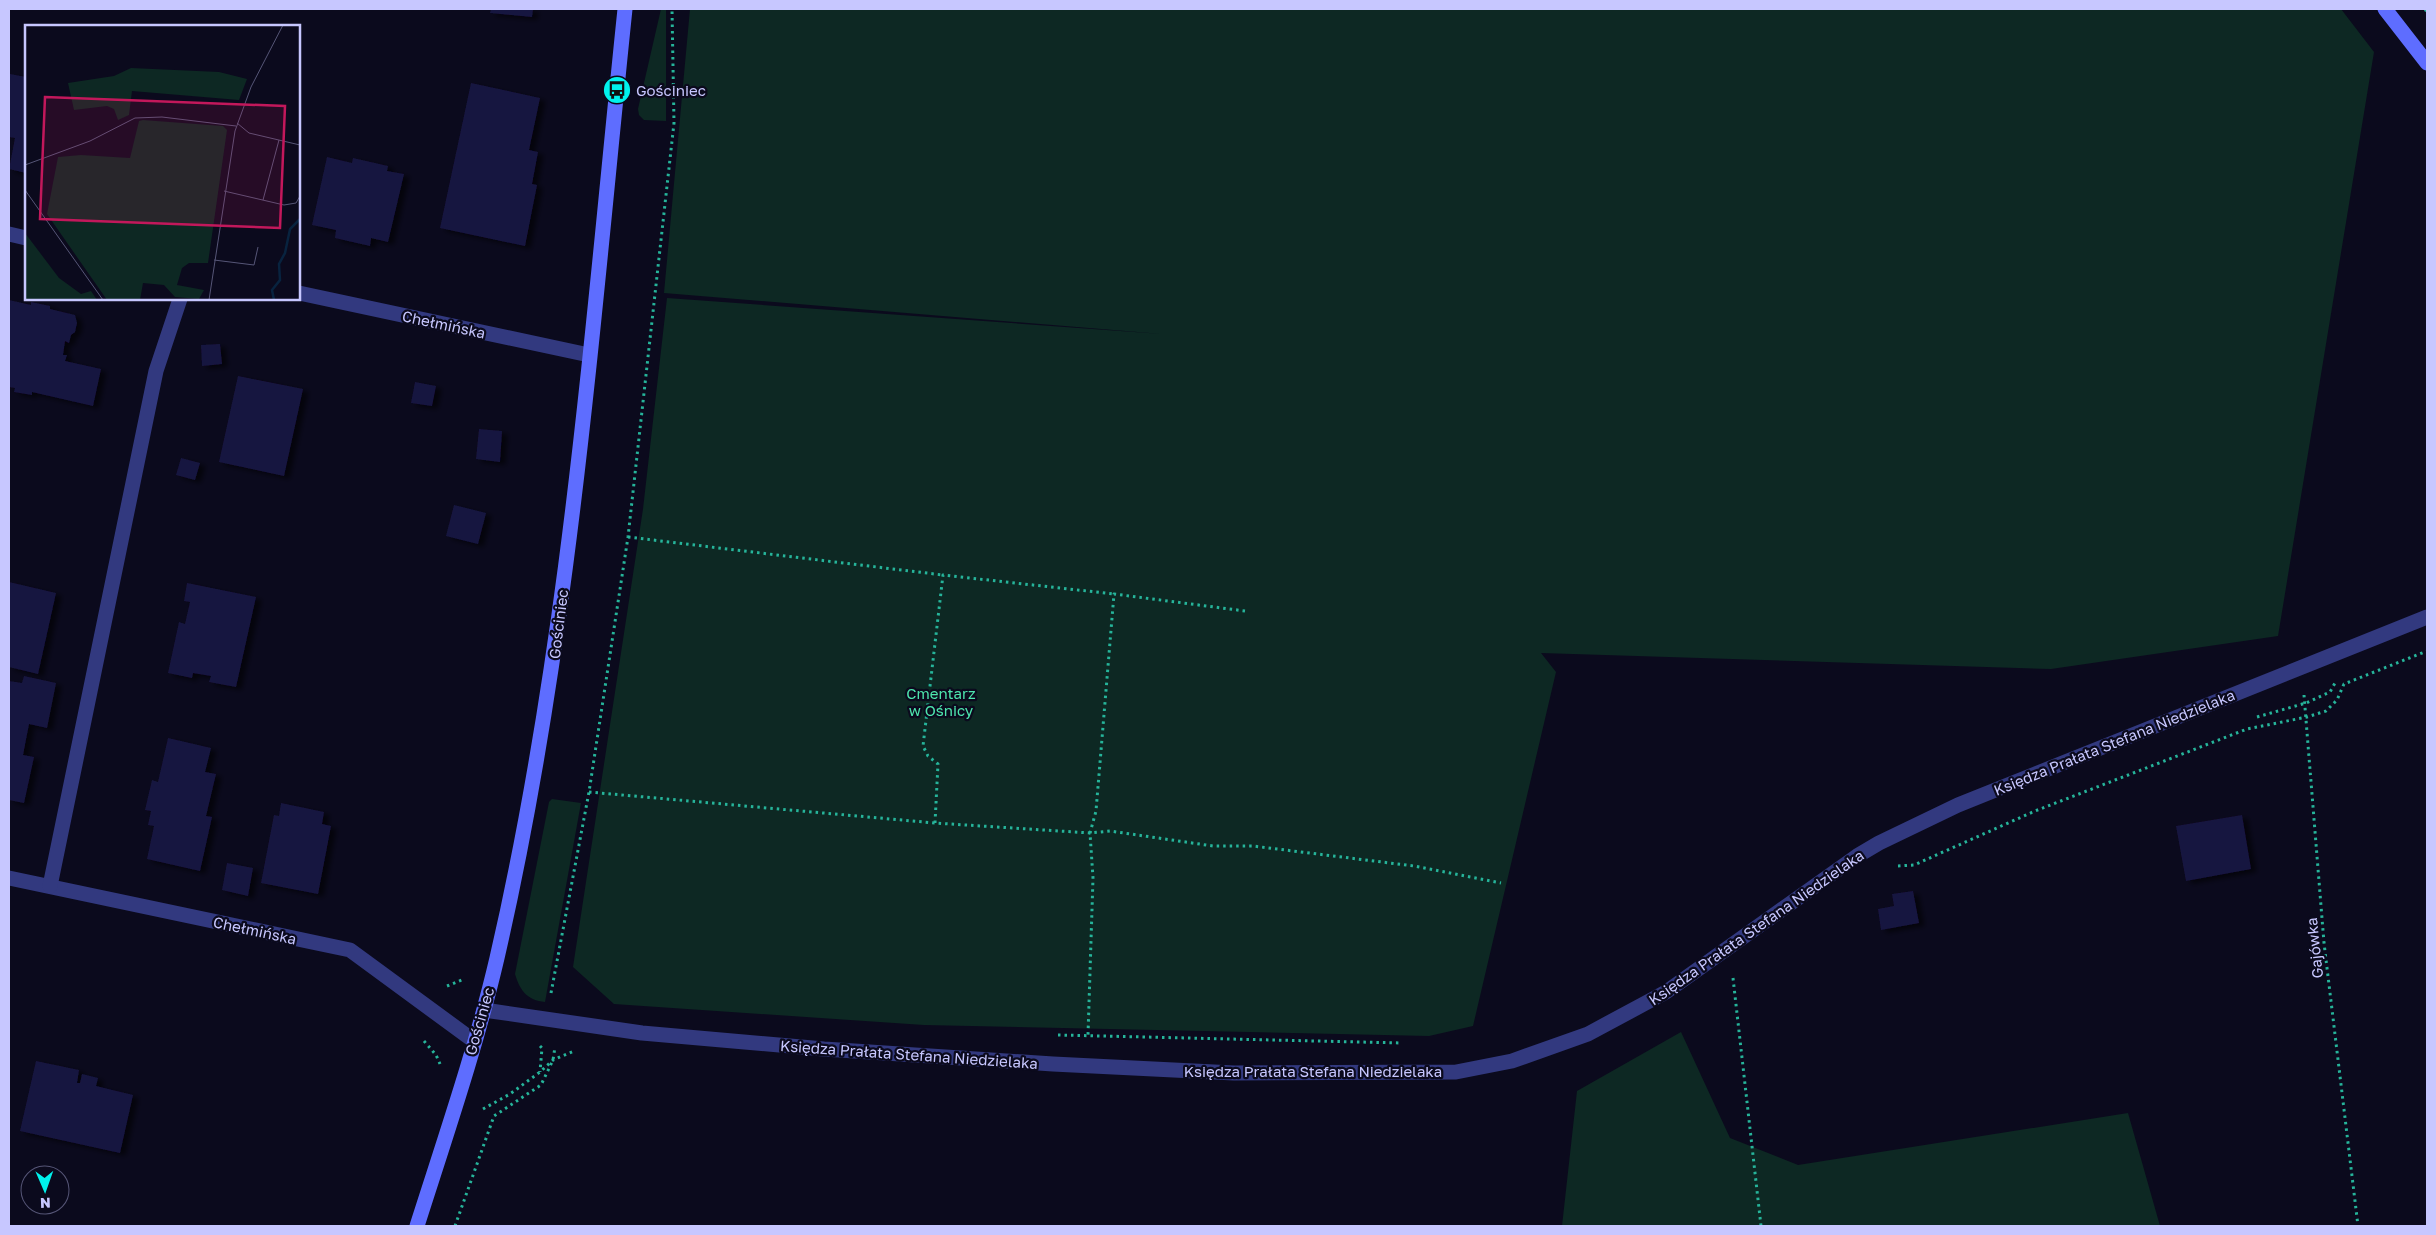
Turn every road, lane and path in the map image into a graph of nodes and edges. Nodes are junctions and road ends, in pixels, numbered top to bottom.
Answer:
1 (625, 9) edge
2 (672, 9) edge
3 (2385, 9) edge
4 (2425, 9) edge
5 (2427, 12) edge
6 (2427, 63) edge
7 (9, 234) edge
8 (25, 238) edge
9 (300, 293) edge
10 (180, 300) edge
11 (589, 355) junction
12 (628, 537) junction
13 (943, 575) junction
14 (1114, 594) junction
15 (1244, 611) dead end
16 (2427, 617) edge
17 (2427, 651) edge
18 (2299, 668) junction
19 (2307, 718) junction
20 (589, 792) junction
21 (935, 823) junction
22 (1090, 833) junction
23 (1879, 843) junction
24 (9, 878) edge
25 (1501, 883) dead end
26 (50, 886) junction
27 (1728, 947) junction
28 (468, 973) dead end
29 (429, 1007) junction
30 (484, 1010) junction
31 (559, 1020) junction
32 (1048, 1034) dead end
33 (1088, 1035) junction
34 (474, 1041) junction
35 (1404, 1043) dead end
36 (537, 1044) dead end
37 (440, 1072) dead end
38 (485, 1100) dead end
39 (483, 1110) junction
40 (480, 1118) dead end
41 (417, 1226) edge
42 (455, 1226) edge
43 (1761, 1226) edge
44 (2358, 1226) edge

1 - 11 street, Gościniec
2 - 12 path
3 - 6 street
4 - 5 path
7 - 8 street
9 - 11 street, Chełmińska
10 - 26 street
11 - 30 street, Gościniec
12 - 13 path
12 - 20 path
13 - 14 path
13 - 21 path
14 - 15 path
14 - 22 path
16 - 18 street, Księdza Prałata Stefana Niedzielaka
17 - 19 path
18 - 19 path, Gajówka
18 - 23 street, Księdza Prałata Stefana Niedzielaka
19 - 23 path
19 - 44 path, Gajówka
20 - 21 path
20 - 31 path
21 - 22 path
22 - 25 path
22 - 33 path
23 - 27 street, Księdza Prałata Stefana Niedzielaka
24 - 26 street, Chełmińska
26 - 29 street, Chełmińska
27 - 31 street, Księdza Prałata Stefana Niedzielaka
27 - 43 path
28 - 29 path
29 - 34 street, Chełmińska
29 - 37 path
30 - 31 street, Księdza Prałata Stefana Niedzielaka
30 - 34 street, Gościniec
31 - 42 path
32 - 33 path
33 - 35 path
34 - 41 street, Gościniec
36 - 39 path
38 - 39 path
39 - 40 path

